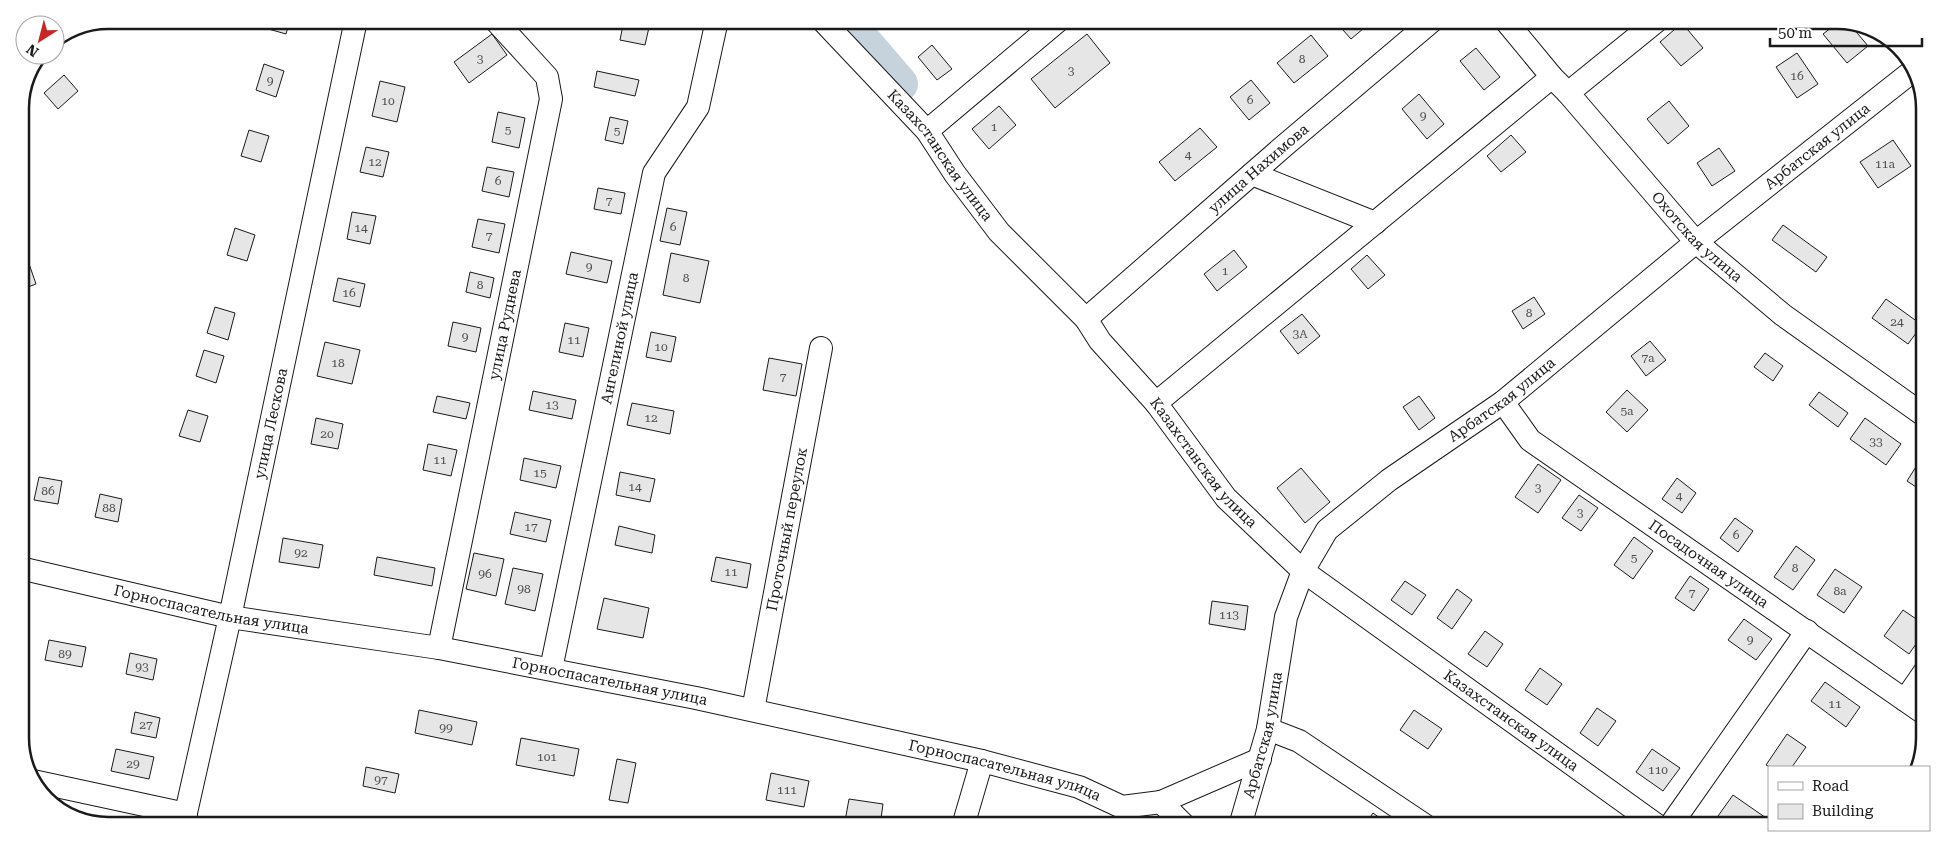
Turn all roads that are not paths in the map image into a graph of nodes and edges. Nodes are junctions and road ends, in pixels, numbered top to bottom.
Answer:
1 (354, 29) edge
2 (504, 29) edge
3 (715, 29) edge
4 (831, 29) edge
5 (1047, 29) edge
6 (1422, 29) edge
7 (1512, 29) edge
8 (1647, 29) edge
9 (1909, 74) edge
10 (1552, 77) junction
11 (1568, 93) junction
12 (927, 131) junction
13 (1252, 174) junction
14 (1375, 223) junction
15 (1696, 242) junction
16 (1086, 319) junction
17 (821, 348) dead end
18 (1502, 402) junction
19 (1156, 403) junction
20 (1916, 410) edge
21 (29, 570) edge
22 (1303, 572) junction
23 (230, 617) junction
24 (1807, 631) junction
25 (439, 648) junction
26 (551, 668) junction
27 (1916, 684) edge
28 (1905, 700) junction
29 (1916, 708) edge
30 (753, 710) junction
31 (1268, 729) junction
32 (1260, 759) junction
33 (982, 761) junction
34 (43, 784) edge
35 (1161, 802) junction
36 (172, 817) edge
37 (185, 817) edge
38 (966, 817) edge
39 (1176, 817) edge
40 (1243, 817) edge
41 (1413, 817) edge
42 (1645, 817) edge
43 (1676, 817) edge

1 - 23 street, улица Лескова
2 - 25 street, улица Руднева
3 - 26 street, Ангелиной улица
4 - 12 street, Казахстанская улица
5 - 12 street
6 - 13 street, улица Нахимова
7 - 10 street, Охотская улица
8 - 11 street
9 - 15 street, Арбатская улица
10 - 11 street, Охотская улица
10 - 14 street
11 - 15 street, Охотская улица
12 - 16 street, Казахстанская улица
13 - 14 street
13 - 16 street, улица Нахимова
14 - 19 street
15 - 18 street, Арбатская улица
15 - 20 street, Охотская улица
16 - 19 street, Казахстанская улица
17 - 30 street, Проточный переулок
18 - 22 street, Арбатская улица
18 - 24 street, Посадочная улица
19 - 22 street, Казахстанская улица
21 - 23 street, Горноспасательная улица
22 - 31 street, Арбатская улица
22 - 42 street, Казахстанская улица
23 - 25 street, Горноспасательная улица
23 - 37 street, улица Лескова
24 - 28 street, Посадочная улица
24 - 43 street
25 - 26 street, Горноспасательная улица
26 - 30 street, Горноспасательная улица
27 - 28 street
28 - 29 street, Посадочная улица
30 - 33 street, Горноспасательная улица
31 - 32 street, Арбатская улица
31 - 41 street
32 - 35 street, Горноспасательная улица
32 - 40 street, Арбатская улица
33 - 35 street, Горноспасательная улица
33 - 38 street
34 - 36 street
35 - 39 street

